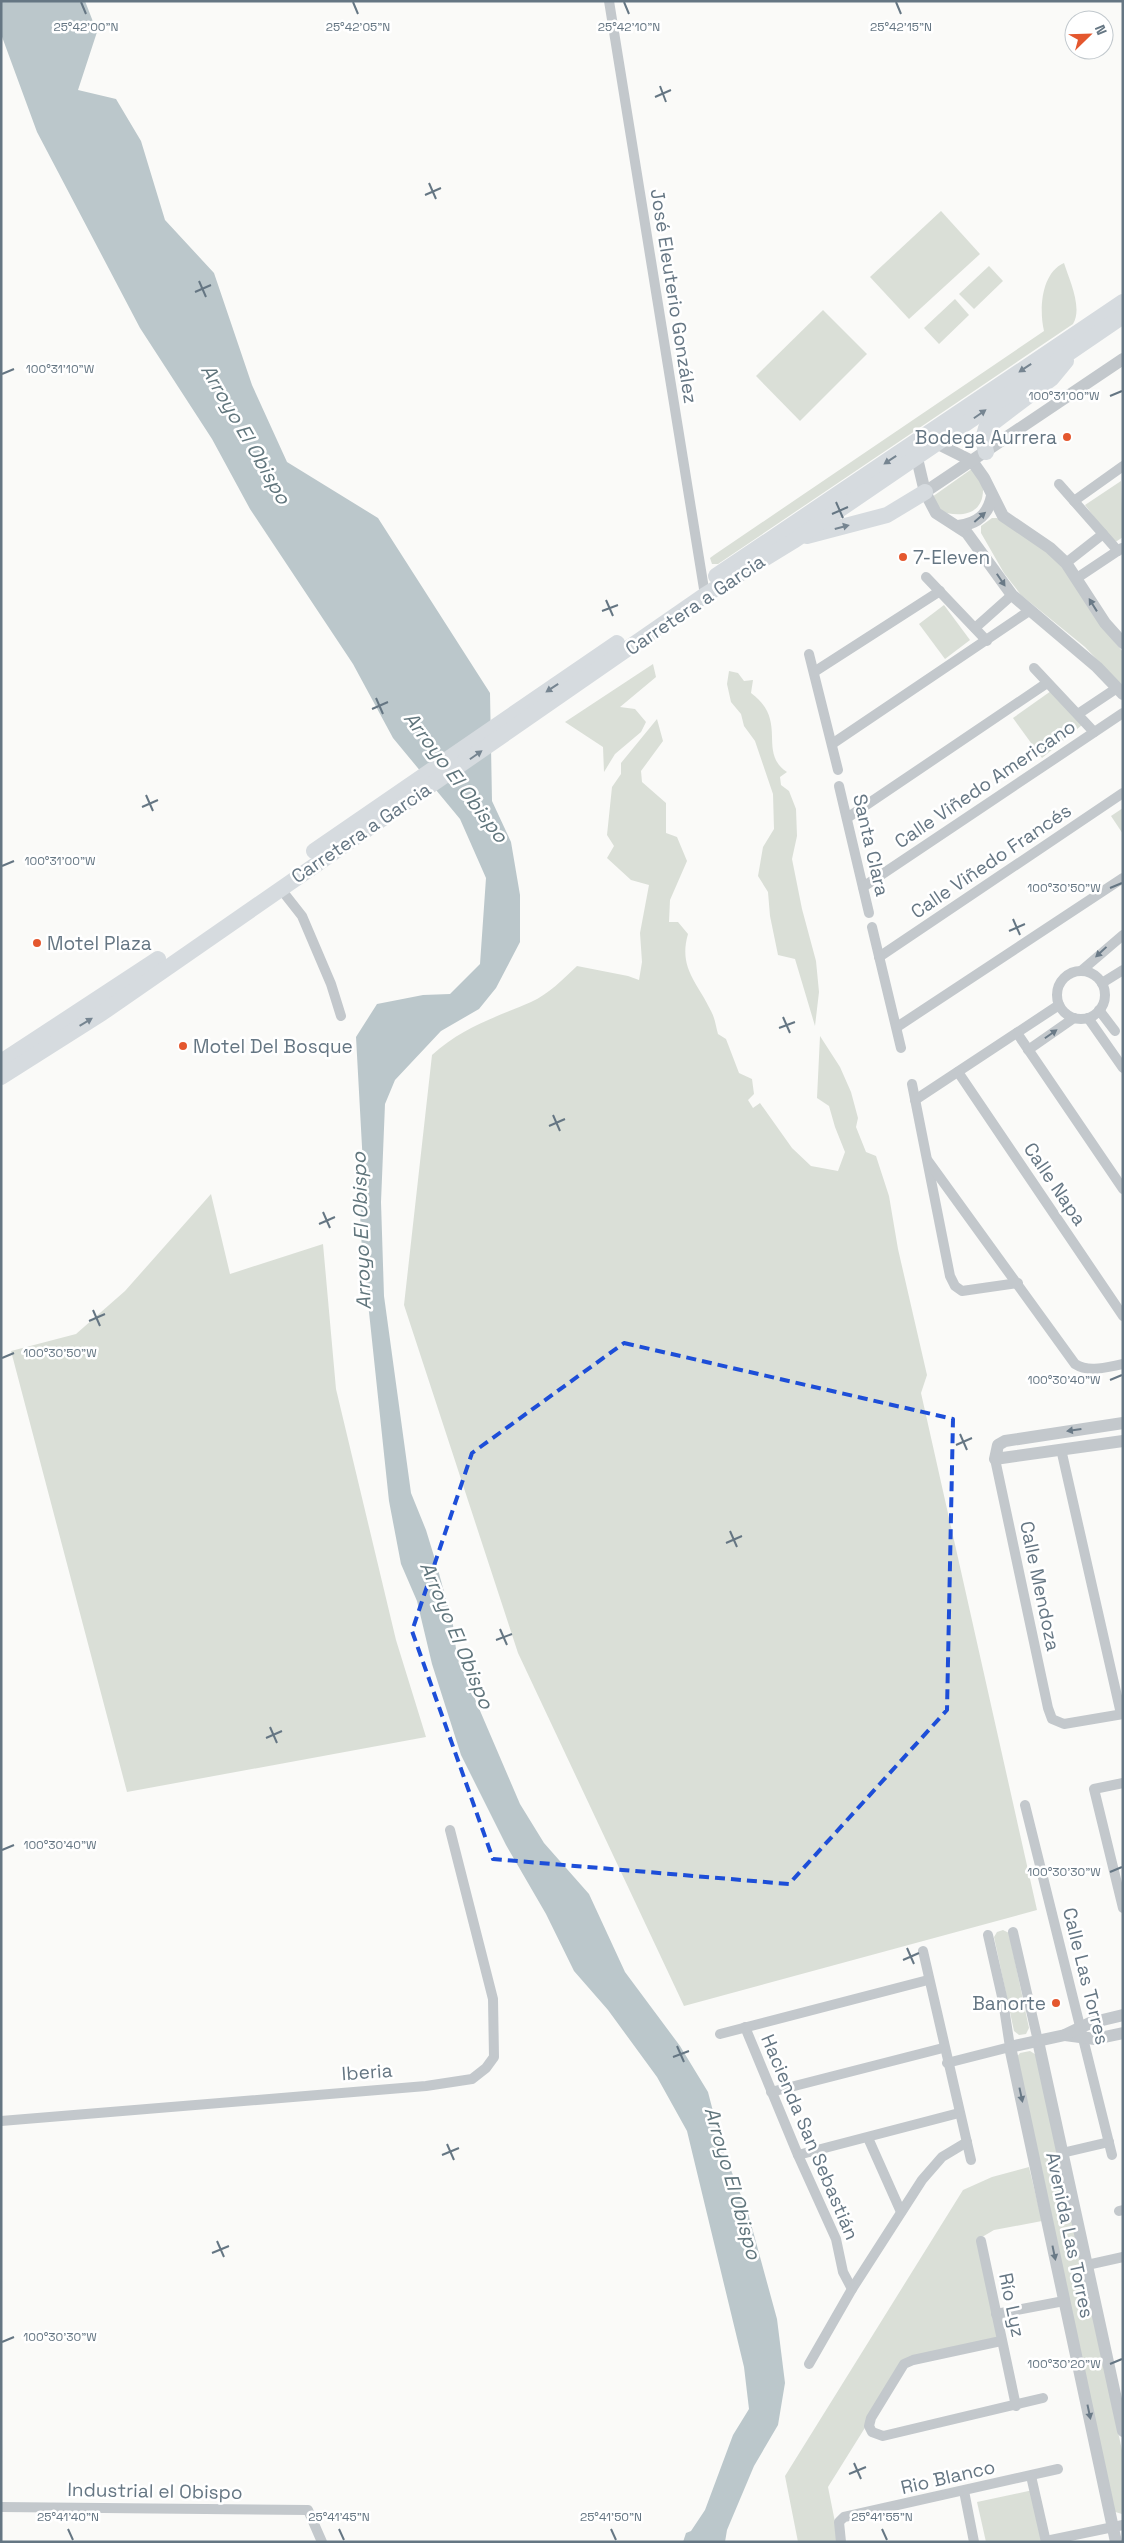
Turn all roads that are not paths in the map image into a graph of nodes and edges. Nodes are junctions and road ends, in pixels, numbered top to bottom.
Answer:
1 (609, 1) edge
2 (1123, 302) edge
3 (1123, 316) edge
4 (1070, 351) junction
5 (1123, 359) edge
6 (923, 446) junction
7 (986, 452) junction
8 (972, 461) junction
9 (1123, 466) edge
10 (1059, 484) dead end
11 (924, 492) junction
12 (992, 496) junction
13 (1074, 501) junction
14 (958, 526) junction
15 (1103, 534) junction
16 (795, 540) junction
17 (1120, 549) edge
18 (1066, 563) junction
19 (926, 577) dead end
20 (1077, 578) junction
21 (704, 590) junction
22 (940, 591) junction
23 (1012, 595) junction
24 (1030, 610) junction
25 (975, 628) junction
26 (987, 640) junction
27 (1123, 643) edge
28 (809, 654) dead end
29 (1034, 668) dead end
30 (814, 672) junction
31 (1047, 683) junction
32 (1120, 691) edge
33 (1078, 714) junction
34 (1120, 715) edge
35 (1094, 732) junction
36 (832, 744) junction
37 (838, 770) dead end
38 (839, 786) dead end
39 (419, 787) junction
40 (1123, 793) edge
41 (847, 818) junction
42 (1123, 878) edge
43 (863, 887) junction
44 (280, 888) junction
45 (869, 913) dead end
46 (872, 927) dead end
47 (1123, 935) edge
48 (879, 957) junction
49 (1123, 970) edge
50 (1081, 971) junction
51 (1102, 983) junction
52 (1059, 1005) junction
53 (1099, 1010) junction
54 (340, 1016) dead end
55 (1074, 1018) junction
56 (1088, 1018) junction
57 (897, 1027) junction
58 (1119, 1029) edge
59 (1017, 1033) junction
60 (1103, 1039) junction
61 (901, 1048) dead end
62 (1028, 1050) junction
63 (1, 1062) edge
64 (1123, 1068) edge
65 (958, 1072) junction
66 (1, 1077) edge
67 (912, 1084) dead end
68 (915, 1100) junction
69 (928, 1162) junction
70 (1123, 1189) edge
71 (1018, 1283) junction
72 (1123, 1316) edge
73 (1123, 1364) edge
74 (1123, 1423) edge
75 (1123, 1441) edge
76 (1060, 1449) junction
77 (995, 1459) junction
78 (1122, 1714) edge
79 (1123, 1783) edge
80 (1025, 1805) dead end
81 (450, 1830) dead end
82 (1123, 1908) edge
83 (1014, 1932) dead end
84 (988, 1935) dead end
85 (923, 1951) dead end
86 (928, 1980) junction
87 (1123, 2016) edge
88 (745, 2027) junction
89 (1081, 2032) junction
90 (1123, 2033) edge
91 (720, 2034) dead end
92 (1038, 2041) junction
93 (1010, 2047) junction
94 (943, 2048) junction
95 (947, 2063) junction
96 (771, 2092) junction
97 (959, 2112) junction
98 (1, 2121) edge
99 (868, 2138) junction
100 (967, 2142) junction
101 (1109, 2142) junction
102 (1062, 2152) junction
103 (1112, 2155) dead end
104 (798, 2156) junction
105 (971, 2160) dead end
106 (901, 2212) junction
107 (981, 2241) dead end
108 (1123, 2257) edge
109 (1087, 2265) junction
110 (852, 2289) junction
111 (1064, 2301) junction
112 (996, 2314) junction
113 (1001, 2341) junction
114 (809, 2364) dead end
115 (1043, 2398) dead end
116 (1016, 2406) junction
117 (1123, 2431) edge
118 (1058, 2468) dead end
119 (1032, 2476) junction
120 (964, 2491) junction
121 (1, 2507) edge
122 (1118, 2526) edge
123 (1046, 2541) edge
124 (322, 2542) edge
125 (842, 2542) edge
126 (974, 2542) edge
127 (1116, 2542) edge

1 - 21 street, José Eleuterio González
2 -> 6 main road
3 - 4 main road
6 -> 4 main road
4 - 7 main road
5 - 7 street
6 - 8 street
6 - 11 street
6 - 16 main road
6 -> 21 main road
7 - 8 street
8 - 11 street
8 - 12 street
9 - 13 street
10 - 13 street
11 - 14 street
16 -> 11 main road
14 -> 12 street
12 - 18 street
13 - 15 street
14 -> 23 street
15 - 17 street
15 - 18 street
16 - 21 main road, Carretera a Garcia
17 - 20 street
18 - 20 street
19 - 22 street
27 -> 20 street
21 - 39 main road, Carretera a Garcia
22 - 25 street
22 - 30 street
23 - 24 street
23 - 25 street
24 - 26 street
24 - 32 street
25 - 26 street
26 - 36 street
28 - 30 street
29 - 31 street, Calle Viñedo Americano
30 - 36 street
31 - 33 street, Calle Viñedo Americano
31 - 41 street
32 - 33 street
33 - 35 street, Calle Viñedo Americano
34 - 35 street
35 - 43 street, Calle Viñedo Americano
36 - 37 street
38 - 41 street, Santa Clara
39 - 44 main road, Carretera a Garcia
39 - 63 main road, Carretera a Garcia
40 - 48 street, Calle Viñedo Francés
41 - 43 street, Santa Clara
42 - 57 street
43 - 45 street, Santa Clara
44 - 54 street
66 -> 44 main road, Carretera a Garcia
46 - 48 street
47 -> 50 street
48 - 57 street
49 - 51 street
50 - 51 street
50 - 52 street
51 - 53 street
52 - 55 street
52 - 59 street
53 - 56 street
53 - 58 street
55 - 56 street
62 -> 55 street
56 - 60 street
57 - 61 street
58 - 60 street
59 - 62 street
59 - 65 street
60 - 64 street
62 - 70 street
65 - 68 street
65 - 72 street, Calle Napa
67 - 68 street
68 - 69 street
69 - 71 street
69 - 71 street
71 - 73 street
74 -> 77 street
75 - 76 street
76 - 77 street
76 - 78 street
77 - 78 street, Calle Mendoza
79 - 82 street
80 - 89 street, Calle Las Torres
81 - 98 street, Iberia
83 - 92 street, Avenida Las Torres
84 - 93 street, Avenida Las Torres
85 - 86 street
86 - 88 street
86 - 94 street
87 - 89 street
88 - 91 street
88 - 96 street, Hacienda San Sebastián
89 - 90 street
89 - 92 street
89 - 101 street, Calle Las Torres
92 - 93 street
92 - 102 street, Avenida Las Torres
93 - 95 street
93 -> 111 street, Avenida Las Torres
94 - 95 street
94 - 96 street
95 - 97 street
96 - 104 street, Hacienda San Sebastián
97 - 99 street
97 - 100 street
99 - 104 street
99 - 106 street
100 - 105 street
100 - 106 street
101 - 102 street
101 - 103 street, Calle Las Torres
102 - 109 street, Avenida Las Torres
104 - 110 street, Hacienda San Sebastián
106 - 110 street
107 - 112 street, Río Lyz
108 - 109 street
109 - 117 street, Avenida Las Torres
110 - 114 street
111 - 112 street
111 -> 122 street, Avenida Las Torres
112 - 113 street, Río Lyz
113 - 116 street, Río Lyz
113 - 116 street
115 - 116 street
118 - 119 street, Rio Blanco
119 - 120 street, Rio Blanco
119 - 123 street
120 - 125 street, Rio Blanco
120 - 126 street
121 - 124 street, Industrial el Obispo
122 - 123 street
122 - 127 street, Avenida Las Torres

